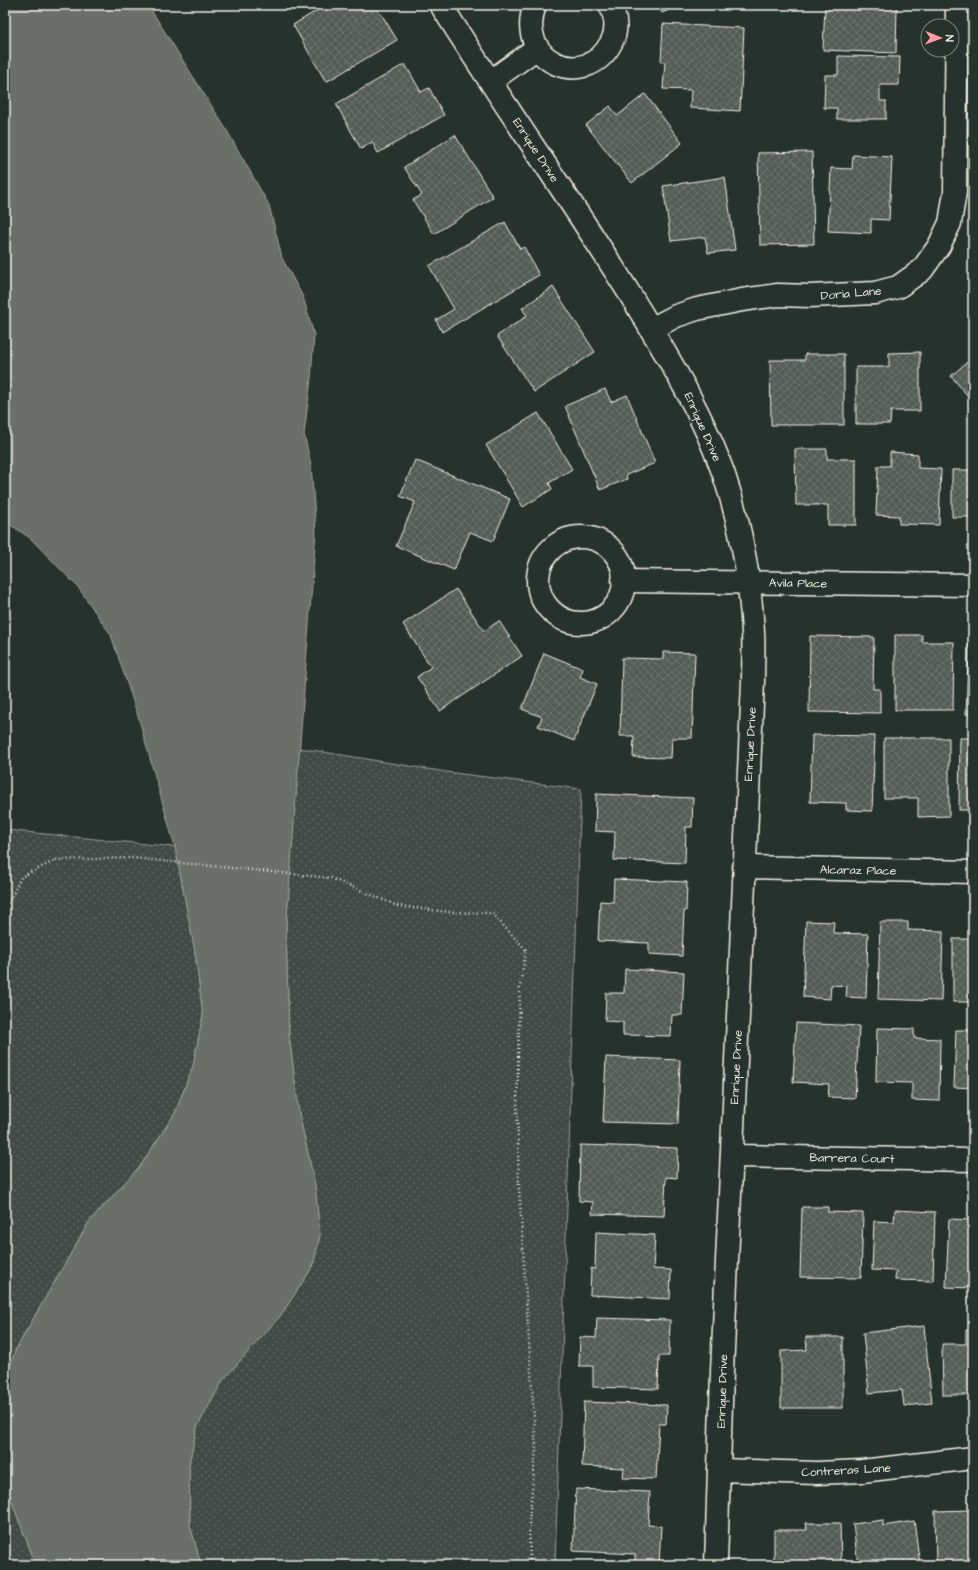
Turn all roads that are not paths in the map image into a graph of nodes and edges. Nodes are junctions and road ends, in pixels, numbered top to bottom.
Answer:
1 (441, 5) edge
2 (535, 5) edge
3 (610, 5) edge
4 (957, 5) edge
5 (537, 48) junction
6 (491, 81) junction
7 (651, 329) junction
8 (623, 580) dead end
9 (748, 582) junction
10 (973, 585) edge
11 (744, 867) junction
12 (973, 872) edge
13 (732, 1156) junction
14 (973, 1160) edge
15 (973, 1458) edge
16 (719, 1470) junction
17 (716, 1565) edge

1 - 6 street, Enrique Drive
2 - 5 street
3 - 5 street
4 - 7 street, Doria Lane
5 - 6 street
6 - 7 street, Enrique Drive
7 - 9 street, Enrique Drive
8 - 9 street, Avila Place
9 - 10 street, Avila Place
9 - 11 street, Enrique Drive
11 - 12 street, Alcaraz Place
11 - 13 street, Enrique Drive
13 - 14 street, Barrera Court
13 - 16 street, Enrique Drive
15 - 16 street, Contreras Lane
16 - 17 street, Enrique Drive

